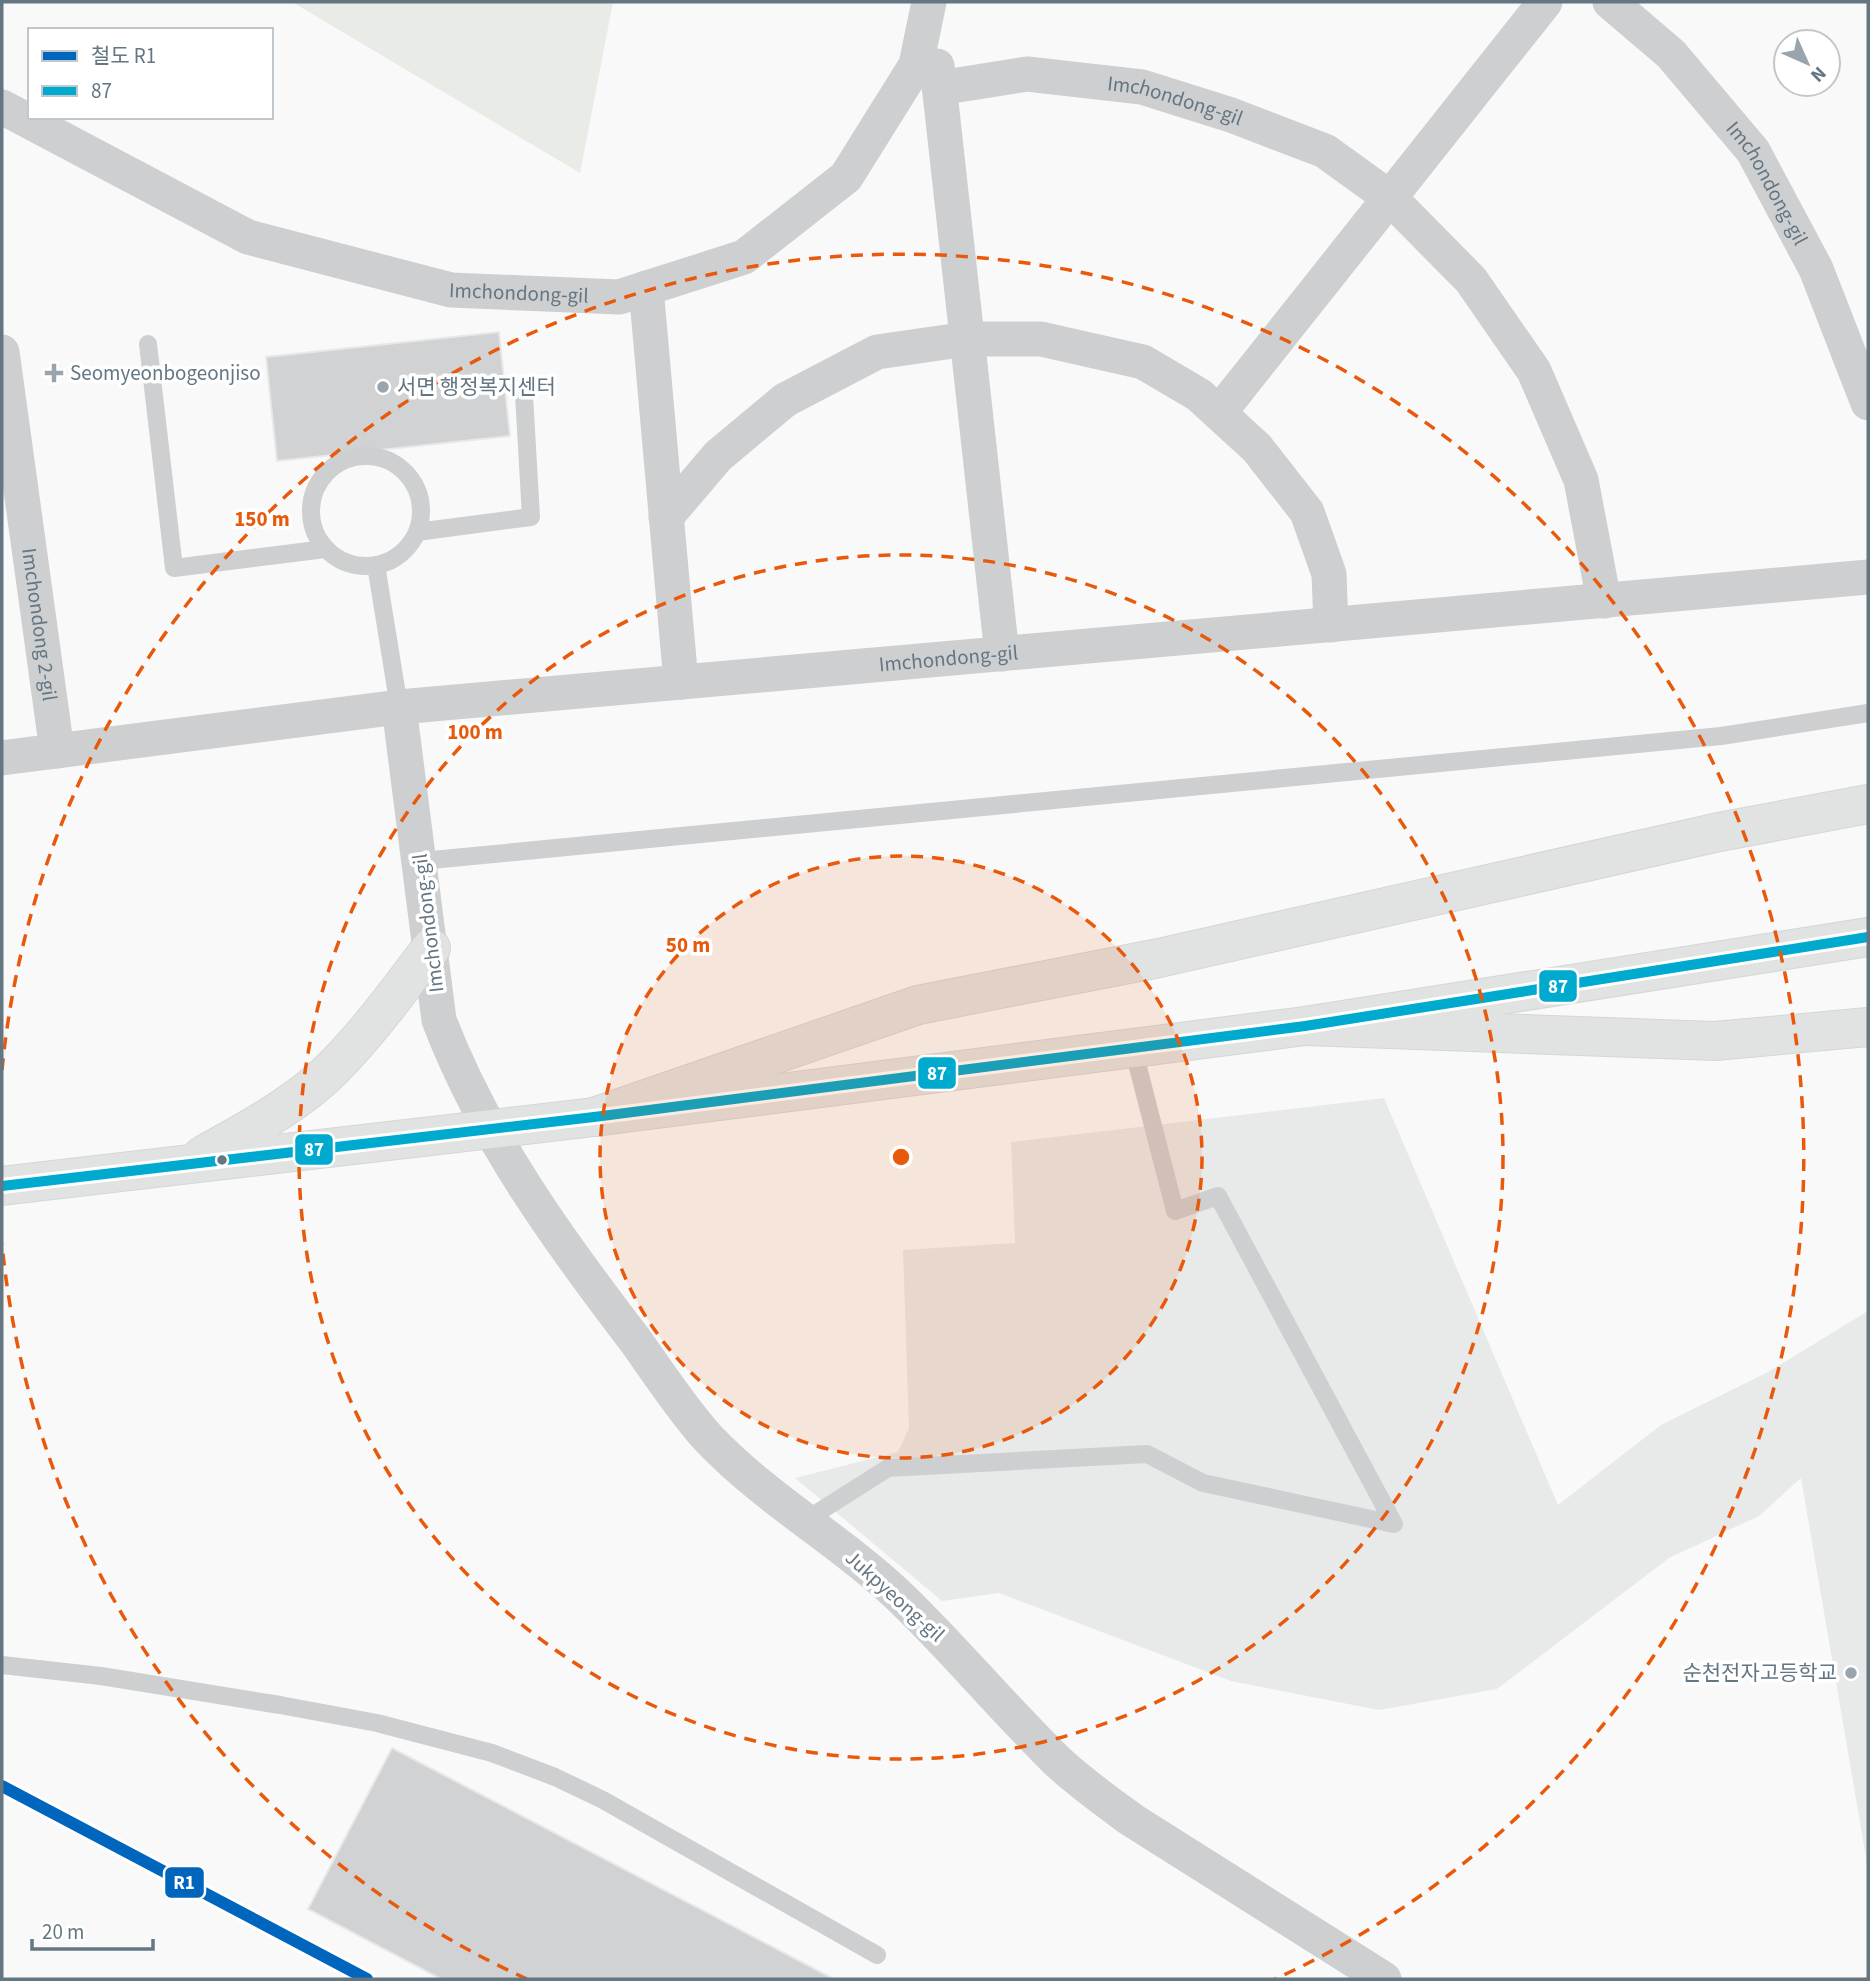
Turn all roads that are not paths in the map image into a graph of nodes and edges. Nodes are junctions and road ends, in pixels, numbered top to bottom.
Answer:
1 (930, 2) edge
2 (1545, 2) edge
3 (1610, 2) edge
4 (939, 88) junction
5 (2, 107) edge
6 (1390, 198) junction
7 (646, 288) junction
8 (967, 339) junction
9 (148, 344) dead end
10 (2, 352) edge
11 (524, 395) dead end
12 (1868, 403) edge
13 (1219, 413) junction
14 (12, 499) edge
15 (666, 517) junction
16 (417, 532) junction
17 (325, 548) junction
18 (376, 565) junction
19 (1868, 578) edge
20 (1604, 601) junction
21 (1331, 625) junction
22 (1002, 654) junction
23 (681, 682) junction
24 (399, 707) junction
25 (1868, 713) edge
26 (57, 751) junction
27 (2, 758) edge
28 (1868, 804) edge
29 (421, 861) junction
30 (1868, 937) edge
31 (431, 948) junction
32 (1306, 1026) junction
33 (1868, 1027) edge
34 (1133, 1048) junction
35 (594, 1117) junction
36 (490, 1129) junction
37 (188, 1164) junction
38 (2, 1186) edge
39 (806, 1520) junction
40 (2, 1665) edge
41 (877, 1955) dead end
42 (1384, 1979) edge

1 - 4 street
1 - 7 street, Imchondong-gil
2 - 6 street
3 - 12 street, Imchondong-gil
4 - 6 street, Imchondong-gil
4 - 8 street
5 - 7 street, Imchondong-gil
6 - 13 street
6 - 20 street, Imchondong-gil
7 - 15 street
8 - 13 street
8 - 15 street
8 - 22 street
9 - 17 lane
10 - 14 street, Imchondong 2-gil
11 - 16 lane
13 - 21 street
14 - 26 street, Imchondong 2-gil
15 - 23 street
16 - 17 lane
16 - 18 lane
17 - 18 lane
18 - 24 lane
19 - 20 street, Imchondong-gil
20 - 21 street, Imchondong-gil
21 - 22 street, Imchondong-gil
22 - 23 street, Imchondong-gil
23 - 24 street, Imchondong-gil
24 - 26 street, Imchondong-gil
24 - 29 street, Imchondong-gil
25 - 29 lane
26 - 27 street, Imchondong-gil
28 - 35 main road
29 - 31 street, Imchondong-gil
30 - 32 main road
31 - 36 street, Imchondong-gil
31 - 37 main road
32 - 33 main road
32 - 34 main road
34 - 35 main road
34 - 39 lane
35 - 36 main road
36 - 37 main road
36 - 39 street, Jukpyeong-gil
37 - 38 main road
39 - 42 street, Jukpyeong-gil
40 - 41 lane

